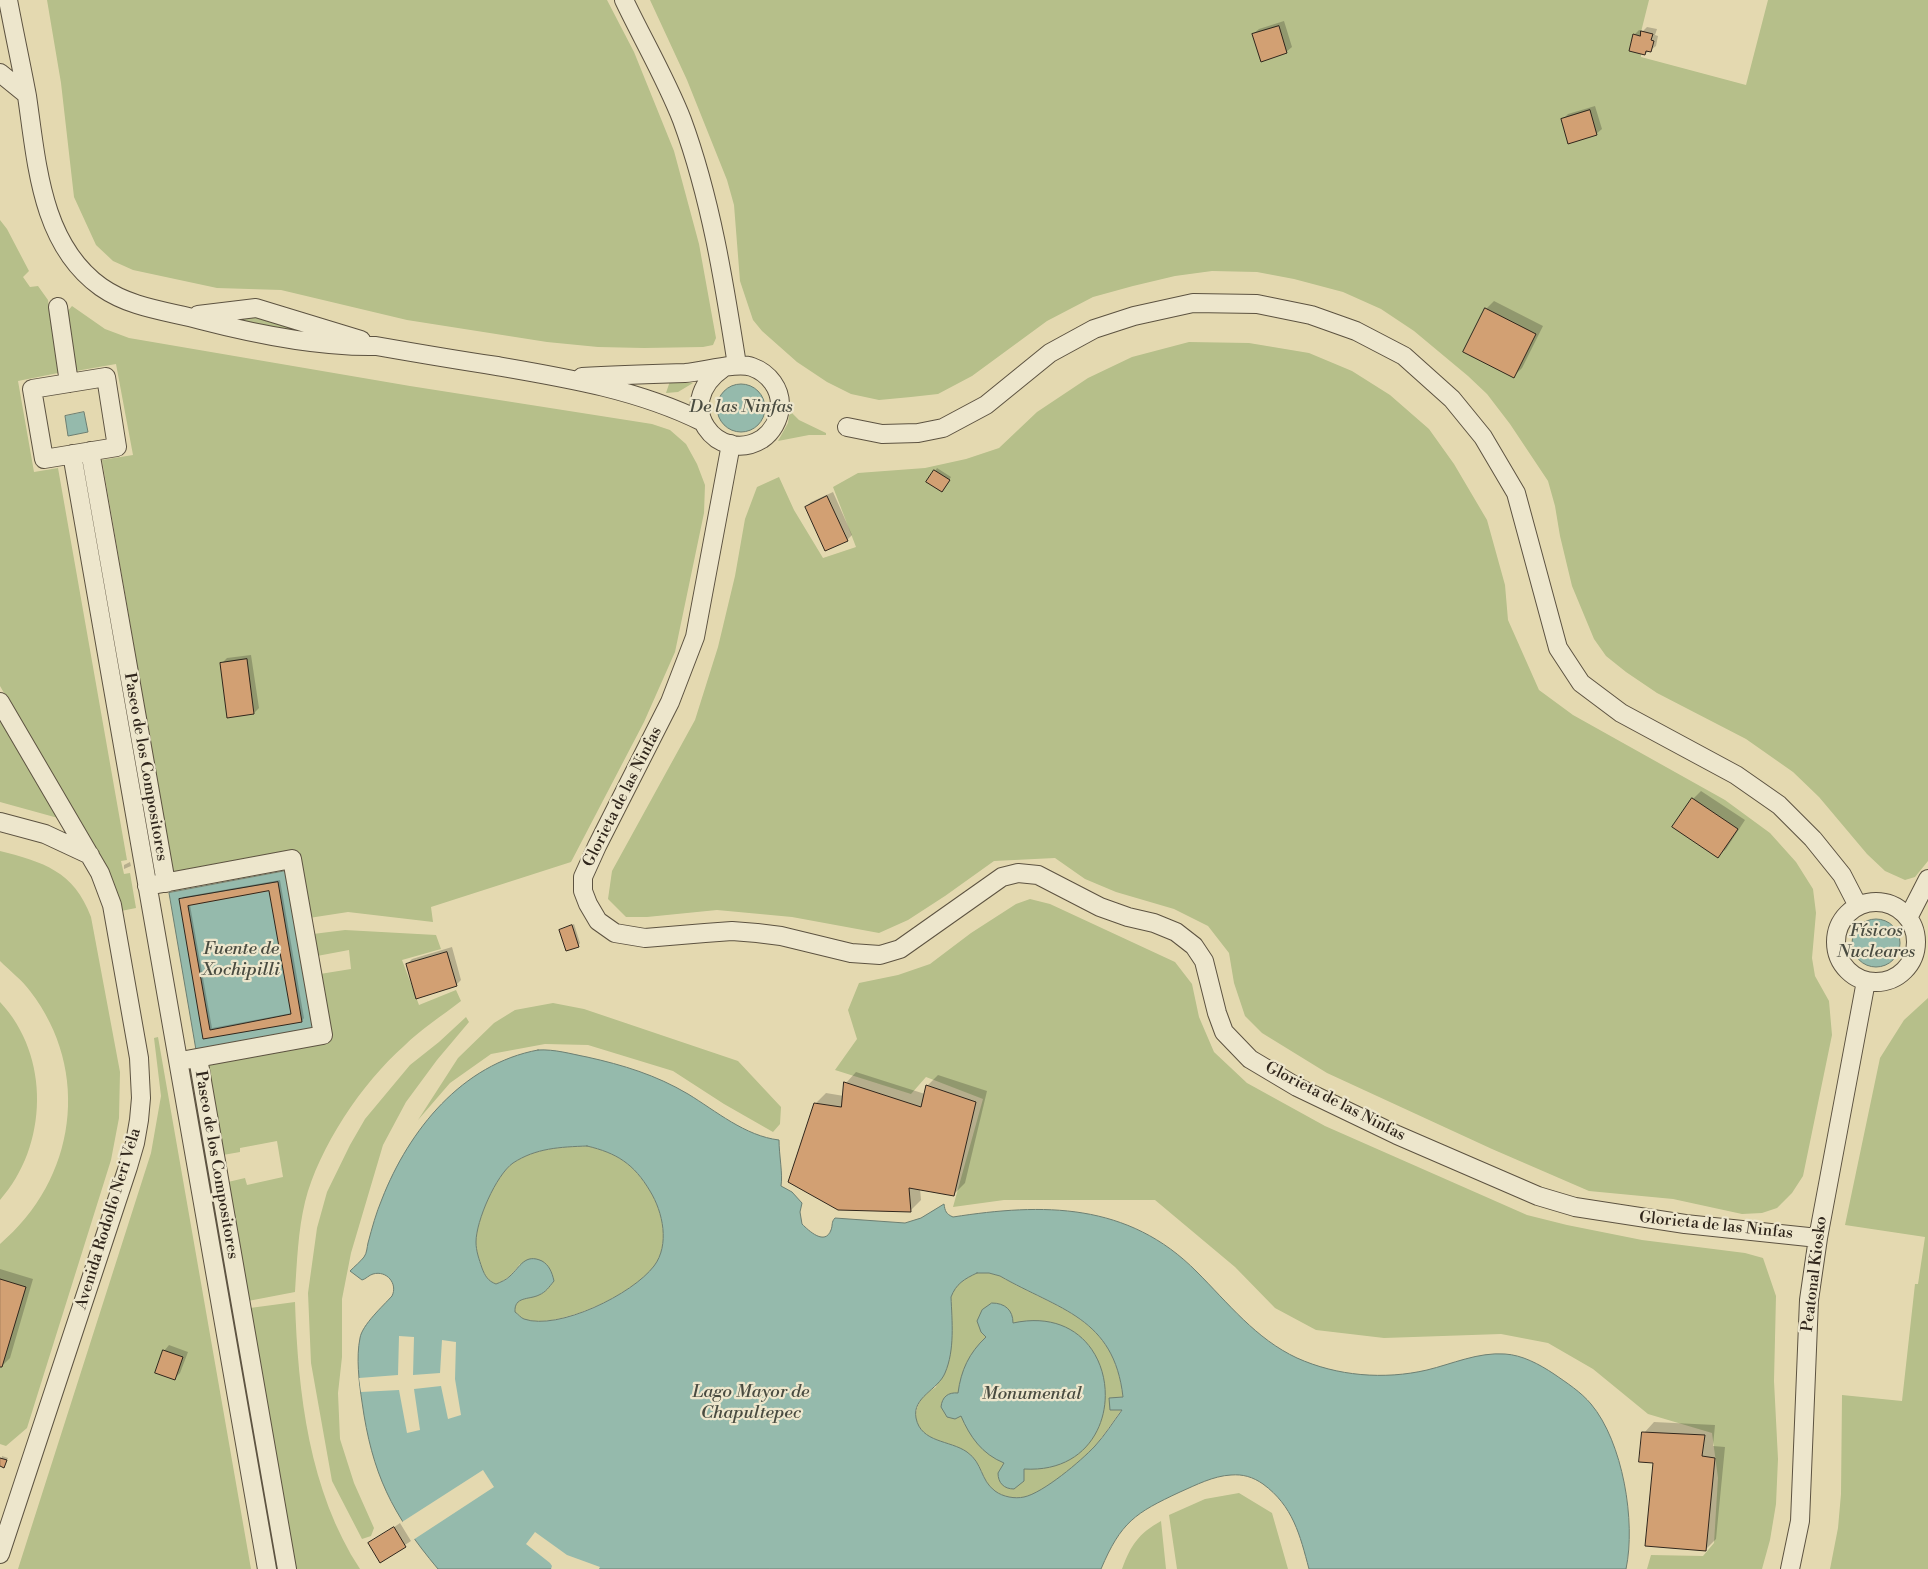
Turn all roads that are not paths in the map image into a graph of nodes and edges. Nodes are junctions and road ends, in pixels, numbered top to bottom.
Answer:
1 (8, 0) edge
2 (624, 0) edge
3 (6, 24) edge
4 (0, 73) edge
5 (26, 94) junction
6 (58, 307) dead end
7 (187, 316) junction
8 (376, 346) junction
9 (730, 366) junction
10 (567, 377) junction
11 (70, 383) junction
12 (703, 422) junction
13 (847, 427) dead end
14 (731, 444) junction
15 (90, 451) junction
16 (72, 454) junction
17 (0, 702) edge
18 (0, 822) edge
19 (90, 855) junction
20 (1928, 879) edge
21 (166, 882) junction
22 (148, 886) junction
23 (1858, 906) junction
24 (1908, 918) junction
25 (1922, 936) edge
26 (1866, 982) junction
27 (198, 1058) junction
28 (178, 1062) junction
29 (1818, 1238) junction
30 (0, 1554) edge
31 (266, 1569) edge
32 (287, 1569) edge
33 (1790, 1569) edge

1 - 3 street
2 - 9 street
3 - 5 street
4 - 5 street
5 - 7 street
6 - 11 street
7 - 8 street
7 - 8 street
8 - 10 street
9 - 10 street
9 - 12 street
9 - 14 street
10 - 12 street
11 - 15 street
11 - 16 street
12 - 14 street
13 - 23 street
14 - 29 street, Glorieta de las Ninfas
15 - 16 street
15 - 21 street, Paseo de los Compositores
16 - 22 street, Paseo de los Compositores
17 - 19 street, Avenida Rodolfo Neri Vela
18 - 19 street
19 - 30 street, Avenida Rodolfo Neri Vela
20 - 24 street
21 - 22 street
21 - 27 street, Paseo de los Compositores
22 - 28 street, Paseo de los Compositores
23 - 24 street
23 - 26 street
24 - 25 street
25 - 26 street
26 - 29 street, Peatonal Kiosko
27 - 28 street
27 - 32 street, Paseo de los Compositores
28 - 31 street, Paseo de los Compositores
29 - 33 street, Peatonal Kiosko

